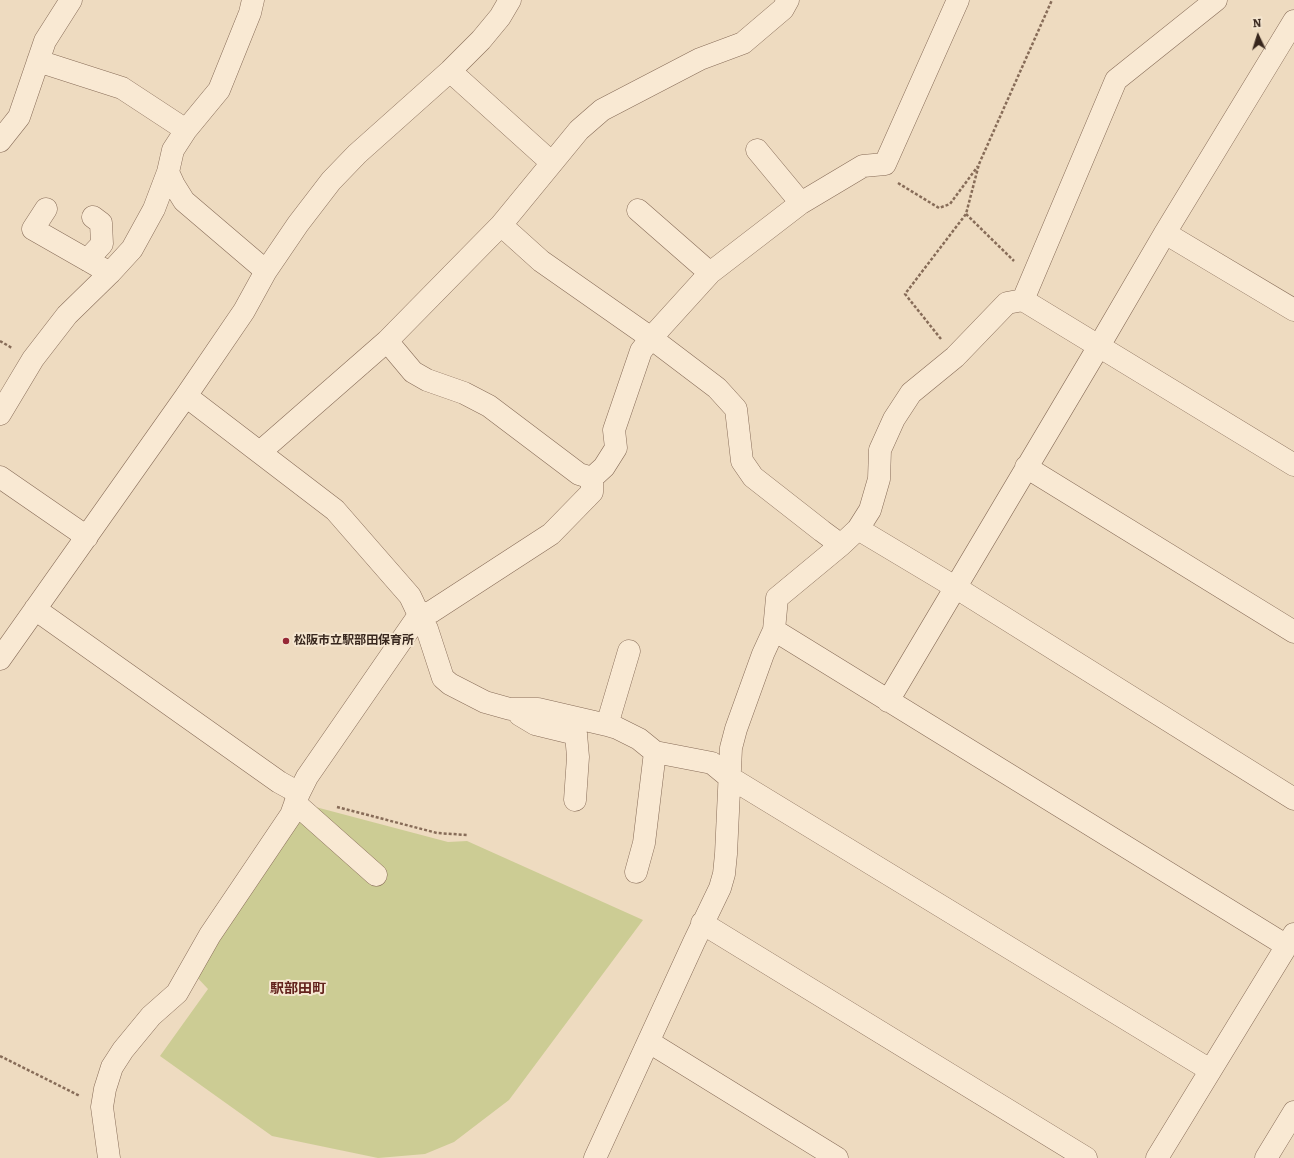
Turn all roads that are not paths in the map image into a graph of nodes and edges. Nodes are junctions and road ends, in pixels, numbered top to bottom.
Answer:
1 (71, 0) edge
2 (253, 0) edge
3 (510, 0) edge
4 (788, 0) edge
5 (958, 0) edge
6 (1216, 0) edge
7 (1294, 21) edge
8 (38, 61) junction
9 (450, 71) junction
10 (186, 130) junction
11 (0, 141) edge
12 (757, 150) dead end
13 (552, 163) junction
14 (168, 172) junction
15 (184, 201) junction
16 (801, 203) junction
17 (46, 209) dead end
18 (154, 209) junction
19 (638, 210) dead end
20 (93, 217) dead end
21 (501, 225) junction
22 (1165, 233) junction
23 (87, 260) junction
24 (266, 271) junction
25 (110, 273) junction
26 (710, 273) junction
27 (1023, 300) junction
28 (1294, 310) edge
29 (651, 338) junction
30 (387, 341) junction
31 (1099, 346) junction
32 (186, 396) junction
33 (0, 414) edge
34 (260, 452) junction
35 (1294, 465) edge
36 (1026, 467) junction
37 (0, 477) edge
38 (592, 478) junction
39 (858, 528) junction
40 (87, 537) junction
41 (841, 545) junction
42 (955, 587) junction
43 (35, 609) junction
44 (419, 615) junction
45 (774, 630) junction
46 (1294, 632) edge
47 (629, 651) dead end
48 (0, 659) edge
49 (888, 700) junction
50 (510, 709) junction
51 (607, 725) junction
52 (655, 752) junction
53 (729, 777) junction
54 (297, 798) junction
55 (1294, 799) edge
56 (575, 800) dead end
57 (636, 872) dead end
58 (376, 875) dead end
59 (702, 923) junction
60 (1290, 947) edge
61 (649, 1042) junction
62 (1210, 1070) junction
63 (1294, 1112) edge
64 (109, 1158) edge
65 (595, 1158) edge
66 (838, 1158) edge
67 (1086, 1158) edge
68 (1157, 1158) edge
69 (1266, 1158) edge

1 - 8 street
2 - 10 street
3 - 9 street
4 - 13 street
5 - 16 street
6 - 27 street
7 - 22 street
8 - 10 street
8 - 11 street
9 - 13 street
9 - 24 street
10 - 14 street
12 - 16 street
13 - 21 street
14 - 15 street
14 - 18 street
15 - 18 street
15 - 24 street
16 - 26 street
17 - 23 street
18 - 25 street
19 - 26 street
20 - 23 street
21 - 29 street
21 - 30 street
22 - 28 street
22 - 31 street
23 - 25 street
24 - 32 street
25 - 33 street
26 - 29 street
27 - 31 street
27 - 39 street
29 - 38 street
29 - 41 street
30 - 34 street
30 - 38 street
31 - 35 street
31 - 36 street
32 - 34 street
32 - 40 street
34 - 44 street
36 - 42 street
36 - 46 street
37 - 40 street
38 - 44 street
39 - 41 street
39 - 42 street
40 - 43 street
41 - 45 street
42 - 49 street
42 - 55 street
43 - 48 street
43 - 54 street
44 - 50 street
44 - 54 street
45 - 49 street
45 - 53 street
47 - 51 street
49 - 60 street
50 - 51 street
50 - 56 street
51 - 52 street
52 - 53 street
52 - 57 street
53 - 59 street
53 - 62 street
54 - 58 street
54 - 64 street
59 - 61 street
59 - 67 street
60 - 62 street
61 - 65 street
61 - 66 street
62 - 68 street
63 - 69 street

